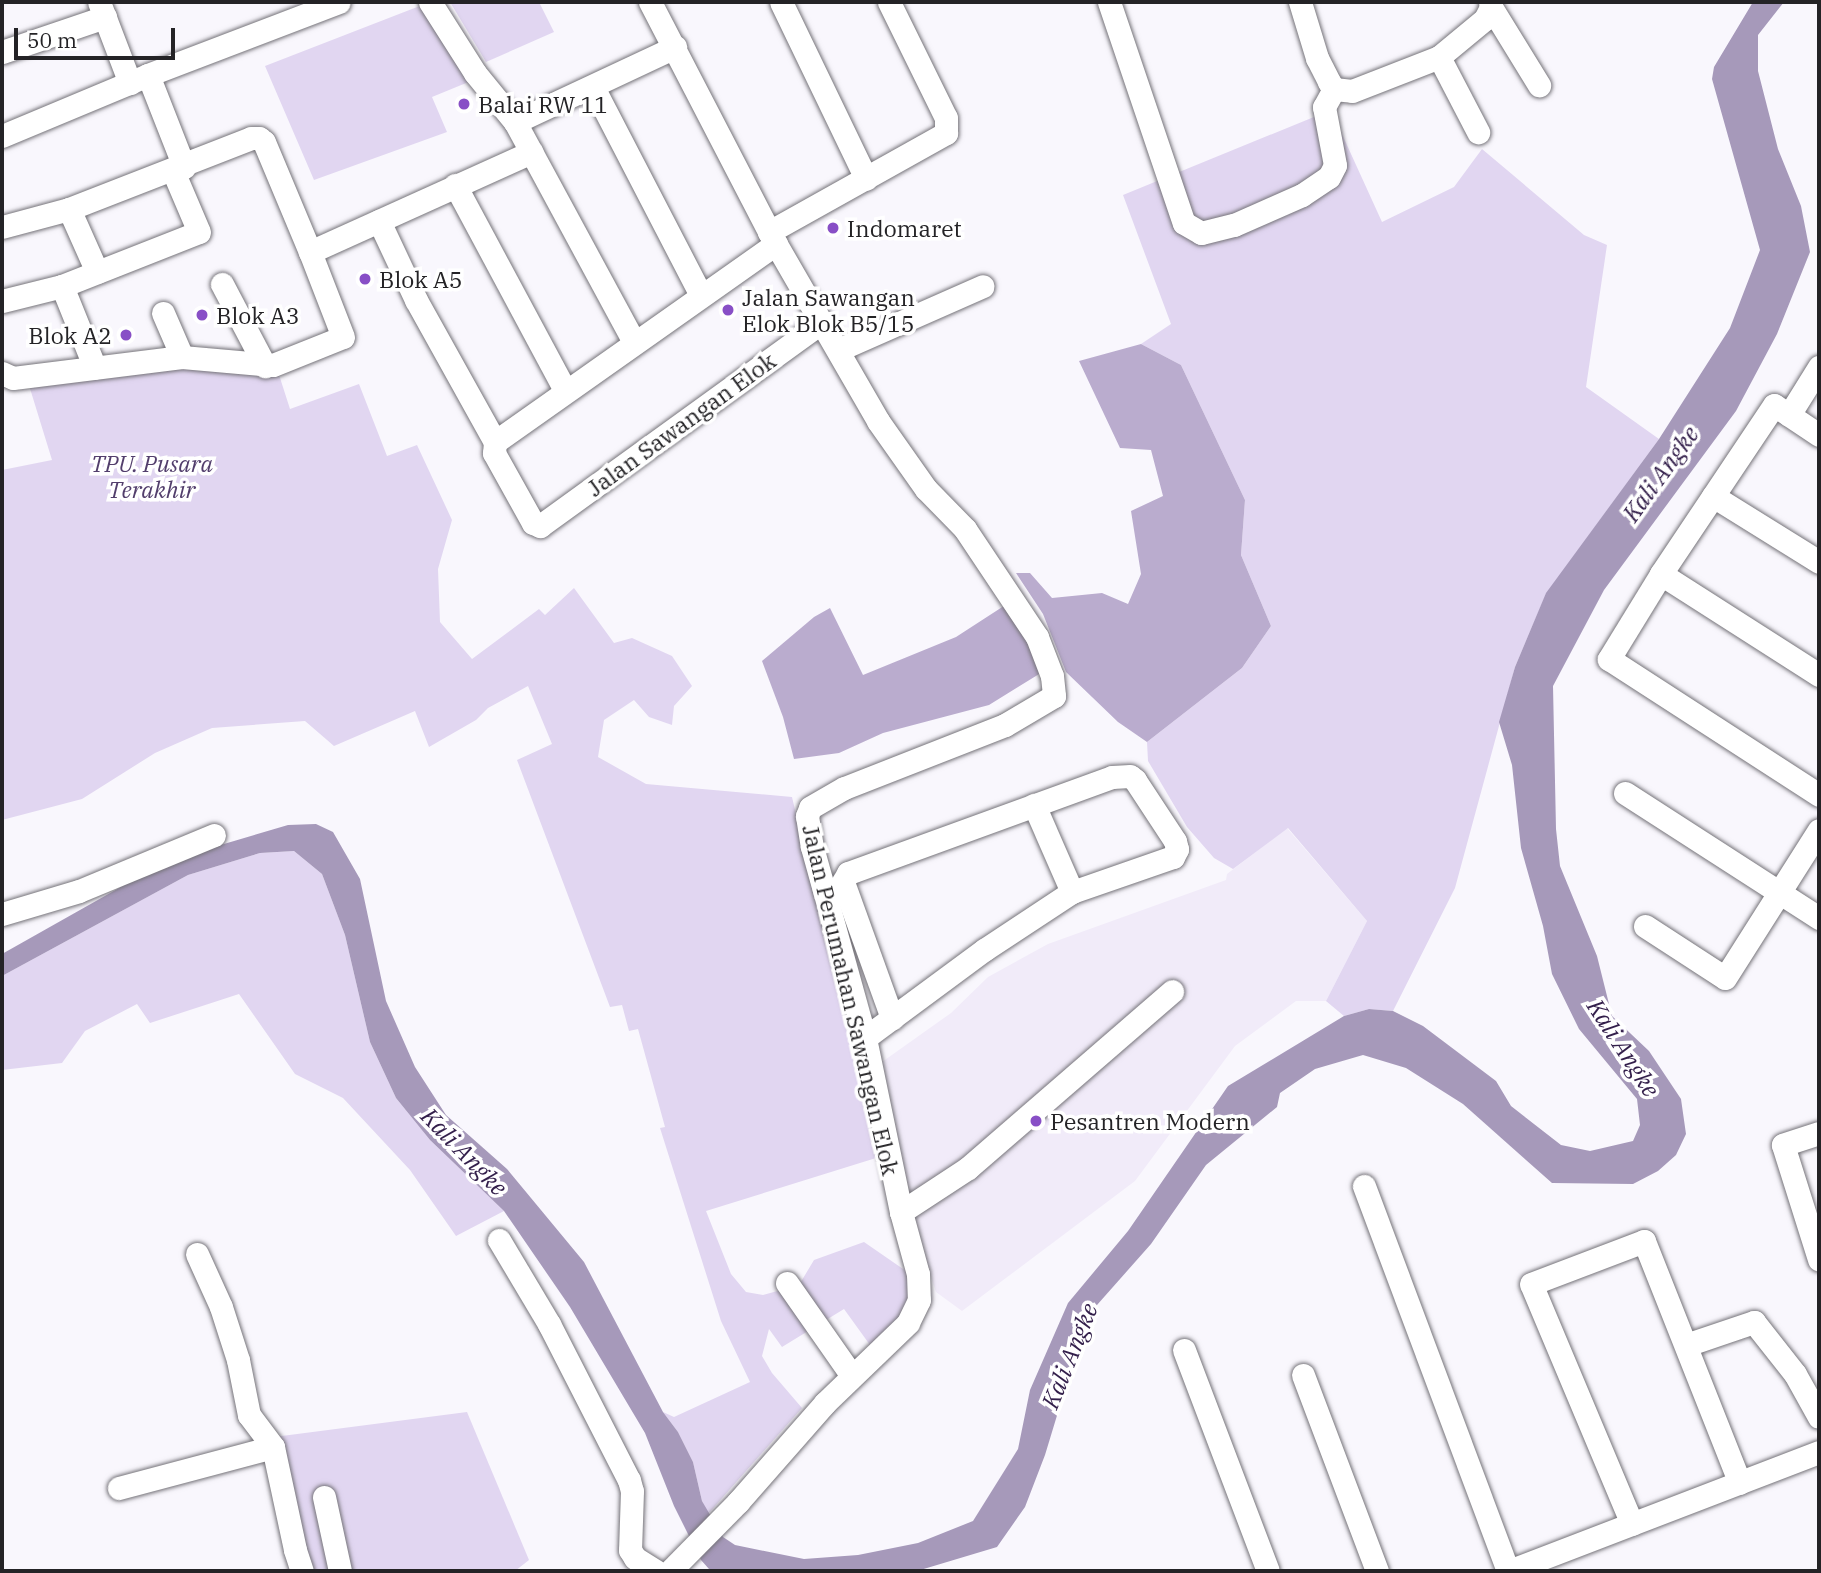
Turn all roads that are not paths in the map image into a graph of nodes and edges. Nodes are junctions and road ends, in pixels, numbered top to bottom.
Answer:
1 (430, 2) edge
2 (650, 2) edge
3 (781, 2) edge
4 (889, 2) edge
5 (1109, 2) edge
6 (1300, 2) edge
7 (324, 4) edge
8 (1490, 4) edge
9 (102, 9) edge
10 (675, 47) junction
11 (2, 52) edge
12 (1439, 57) junction
13 (139, 79) junction
14 (1539, 85) dead end
15 (593, 87) junction
16 (1334, 89) junction
17 (515, 122) junction
18 (1478, 132) dead end
19 (2, 136) edge
20 (531, 152) junction
21 (178, 169) junction
22 (866, 179) junction
23 (455, 185) junction
24 (69, 209) junction
25 (379, 221) junction
26 (2, 227) edge
27 (773, 238) junction
28 (310, 252) junction
29 (97, 272) junction
30 (222, 284) dead end
31 (62, 286) junction
32 (983, 286) dead end
33 (701, 295) junction
34 (2, 301) edge
35 (163, 313) dead end
36 (822, 322) junction
37 (634, 342) junction
38 (838, 350) junction
39 (182, 357) junction
40 (265, 366) junction
41 (1819, 367) edge
42 (95, 368) junction
43 (2, 373) edge
44 (565, 390) junction
45 (1789, 415) junction
46 (1819, 435) edge
47 (495, 442) junction
48 (1713, 496) junction
49 (1819, 562) edge
50 (1661, 574) junction
51 (1819, 675) edge
52 (1625, 793) dead end
53 (1819, 795) edge
54 (1034, 805) junction
55 (1819, 830) edge
56 (214, 835) dead end
57 (1072, 892) junction
58 (1779, 893) junction
59 (2, 914) edge
60 (1819, 918) edge
61 (1644, 926) dead end
62 (1172, 991) dead end
63 (892, 1018) junction
64 (865, 1038) junction
65 (1819, 1133) edge
66 (1364, 1186) dead end
67 (901, 1212) junction
68 (499, 1240) dead end
69 (197, 1254) dead end
70 (1819, 1259) edge
71 (787, 1283) dead end
72 (1686, 1345) junction
73 (1184, 1350) dead end
74 (1303, 1375) dead end
75 (852, 1376) junction
76 (1819, 1417) edge
77 (273, 1447) junction
78 (1819, 1452) edge
79 (1740, 1483) junction
80 (119, 1488) dead end
81 (324, 1497) dead end
82 (1632, 1524) junction
83 (302, 1571) edge
84 (340, 1571) edge
85 (656, 1571) edge
86 (670, 1571) edge
87 (1268, 1571) edge
88 (1377, 1571) edge
89 (1509, 1571) edge

1 - 17 street
2 - 10 street, Jalan Perumahan Sawangan Elok
3 - 22 street
4 - 22 street
5 - 16 street
6 - 16 street
7 - 13 street
8 - 12 street
8 - 14 street
9 - 11 street
9 - 13 street
10 - 15 street
10 - 27 street, Jalan Perumahan Sawangan Elok
12 - 16 street
12 - 18 street
13 - 19 street
13 - 21 street
15 - 17 street
15 - 33 street
17 - 20 street
20 - 23 street
20 - 37 street
21 - 24 street
21 - 28 street
21 - 29 street
22 - 27 street
23 - 25 street
23 - 44 street
24 - 26 street
24 - 29 street
25 - 28 street
25 - 47 street
27 - 33 street
27 - 36 street, Jalan Perumahan Sawangan Elok
28 - 40 street
29 - 31 street
30 - 40 street
31 - 34 street
31 - 42 street
32 - 38 street
33 - 37 street
35 - 39 street
36 - 38 street, Jalan Perumahan Sawangan Elok
36 - 47 street, Jalan Sawangan Elok
37 - 44 street
38 - 64 street, Jalan Perumahan Sawangan Elok
39 - 40 street
39 - 42 street
41 - 45 street
42 - 43 street
44 - 47 street
45 - 46 street
45 - 48 street
48 - 49 street
48 - 50 street
50 - 51 street
50 - 53 street
52 - 58 street
54 - 57 street
54 - 57 street
54 - 63 street
55 - 58 street
56 - 59 street
57 - 63 street
58 - 60 street
58 - 61 street
62 - 67 street
63 - 64 street
64 - 67 street, Jalan Perumahan Sawangan Elok
65 - 70 street
66 - 89 street
67 - 75 street, Jalan Perumahan Sawangan Elok
68 - 85 street
69 - 77 street
71 - 75 street
72 - 76 street
72 - 79 street
72 - 82 street
73 - 87 street
74 - 88 street
75 - 86 street, Jalan Perumahan Sawangan Elok
77 - 80 street
77 - 83 street
78 - 79 street
79 - 82 street
81 - 84 street
82 - 89 street

